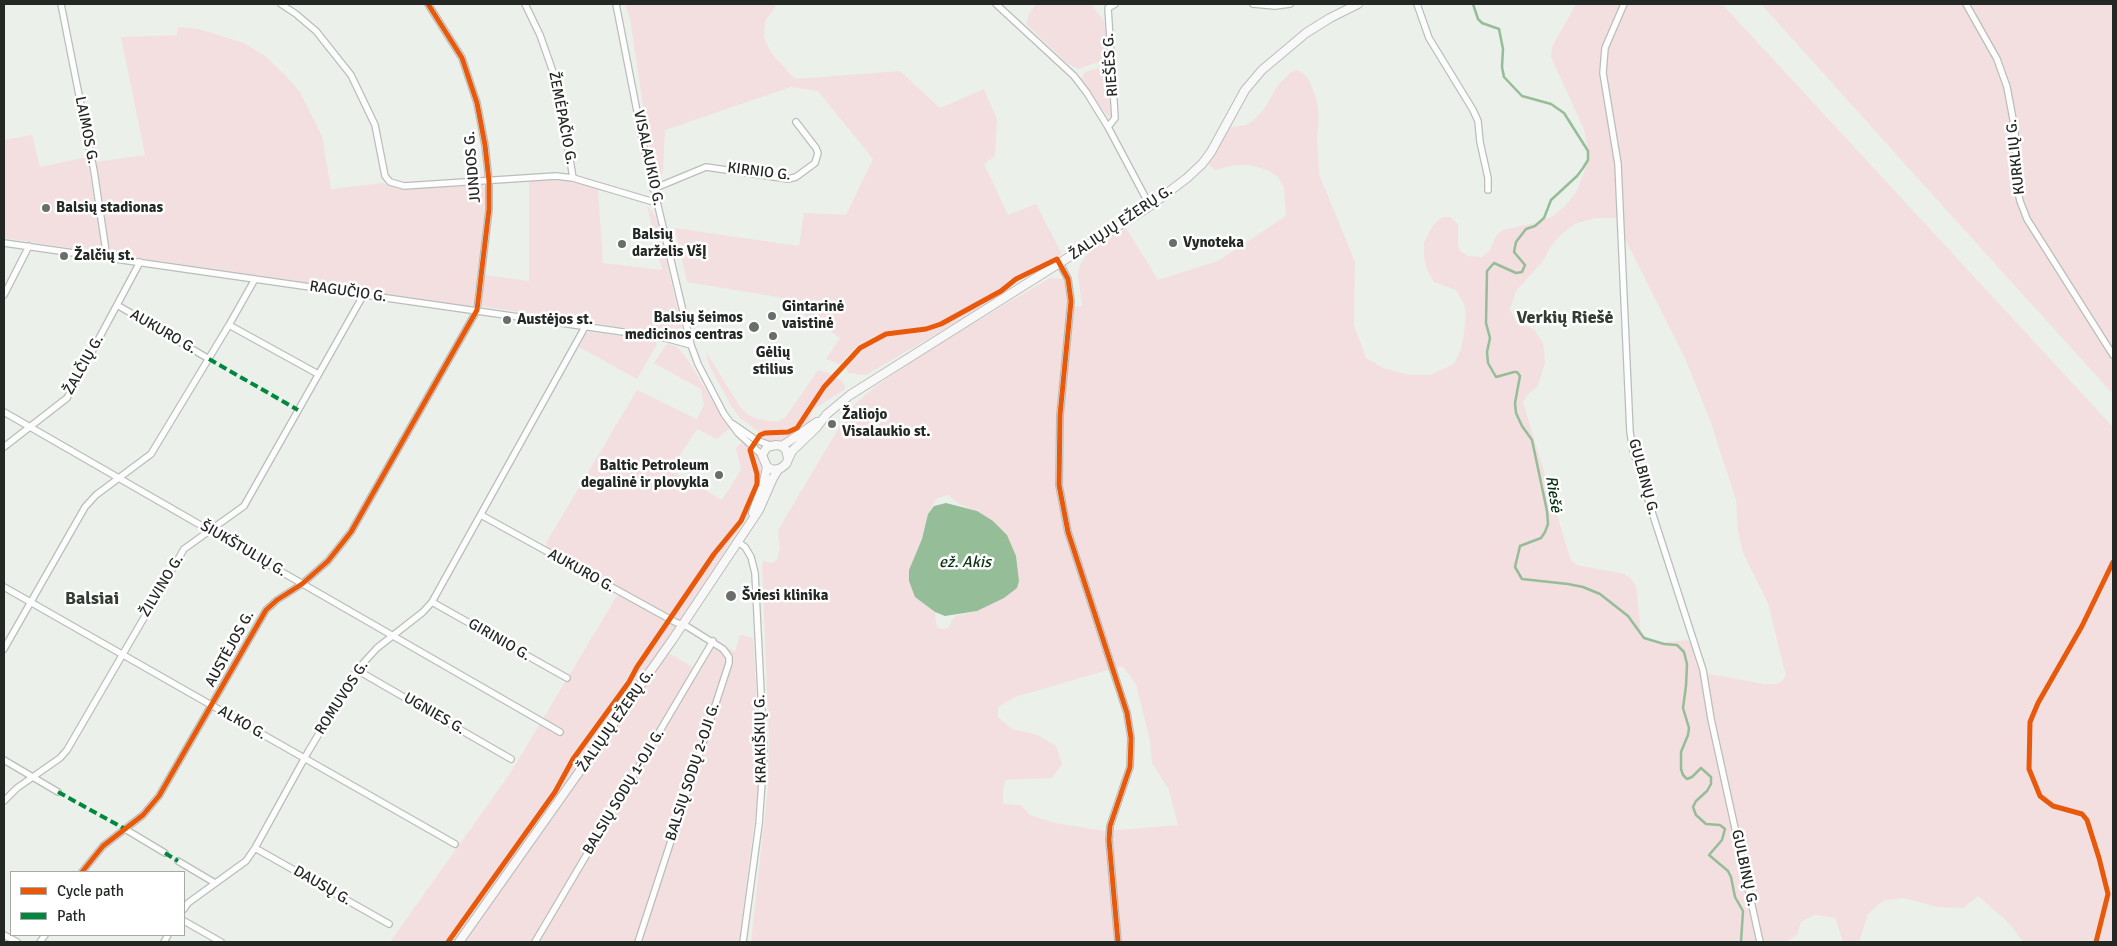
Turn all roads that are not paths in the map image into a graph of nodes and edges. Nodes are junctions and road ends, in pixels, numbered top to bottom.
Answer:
1 (61, 4) edge
2 (281, 4) edge
3 (428, 4) edge
4 (525, 4) edge
5 (616, 4) edge
6 (996, 4) edge
7 (1115, 4) edge
8 (1253, 4) edge
9 (1290, 4) edge
10 (1358, 4) edge
11 (1416, 4) edge
12 (1624, 4) edge
13 (1966, 4) edge
14 (796, 122) dead end
15 (1108, 127) junction
16 (574, 178) junction
17 (489, 181) junction
18 (654, 189) junction
19 (1488, 190) dead end
20 (657, 203) junction
21 (1150, 206) junction
22 (4, 243) edge
23 (29, 246) junction
24 (107, 258) junction
25 (140, 262) junction
26 (1060, 264) junction
27 (255, 279) junction
28 (364, 294) junction
29 (4, 295) edge
30 (117, 305) junction
31 (477, 310) junction
32 (229, 325) junction
33 (585, 327) junction
34 (691, 345) junction
35 (2113, 355) edge
36 (209, 359) junction
37 (318, 374) junction
38 (4, 412) edge
39 (821, 420) junction
40 (730, 421) junction
41 (31, 428) junction
42 (771, 445) junction
43 (782, 446) junction
44 (4, 447) edge
45 (762, 456) junction
46 (788, 458) junction
47 (767, 467) junction
48 (778, 470) junction
49 (121, 478) junction
50 (481, 515) junction
51 (751, 521) junction
52 (209, 530) junction
53 (738, 542) junction
54 (302, 584) junction
55 (4, 587) edge
56 (31, 602) junction
57 (432, 602) junction
58 (682, 624) junction
59 (394, 636) junction
60 (713, 641) junction
61 (4, 649) edge
62 (121, 655) junction
63 (357, 670) junction
64 (567, 678) dead end
65 (212, 706) junction
66 (560, 732) dead end
67 (304, 759) junction
68 (511, 759) dead end
69 (4, 760) edge
70 (33, 778) junction
71 (58, 792) dead end
72 (4, 801) edge
73 (125, 829) junction
74 (455, 844) dead end
75 (255, 848) junction
76 (165, 853) dead end
77 (178, 860) dead end
78 (83, 871) edge
79 (216, 883) junction
80 (185, 908) edge
81 (185, 922) edge
82 (389, 924) dead end
83 (4, 935) edge
84 (17, 942) edge
85 (221, 942) edge
86 (459, 942) edge
87 (534, 942) edge
88 (638, 942) edge
89 (743, 942) edge
90 (1118, 942) edge
91 (1760, 942) edge

1 - 24 street, LAIMOS G.
2 - 17 street
3 - 17 street, JUNDOS G.
4 - 16 street, ŽEMĖPAČIO G.
5 - 18 street, VISALAUKIO G.
6 - 15 street
7 - 15 street, RIEŠĖS G.
8 - 9 street
10 - 21 main road, ŽALIŲJŲ EŽERŲ G.
11 - 19 street
12 - 91 street, GULBINŲ G.
13 - 35 street, KURKLIŲ G.
14 - 18 street, KIRNIO G.
15 - 21 street
16 - 17 street
16 - 20 street
17 - 31 street, JUNDOS G.
18 - 20 street, VISALAUKIO G.
20 - 34 street, VISALAUKIO G.
21 - 26 main road, ŽALIŲJŲ EŽERŲ G.
22 - 23 street, RAGUČIO G.
23 - 24 street, RAGUČIO G.
23 - 29 street
24 - 25 street, RAGUČIO G.
25 - 27 street, RAGUČIO G.
25 - 30 street, ŽALČIŲ G.
26 - 39 main road, ŽALIŲJŲ EŽERŲ G.
26 - 90 street
27 - 28 street, RAGUČIO G.
27 - 32 street
28 - 31 street, RAGUČIO G.
28 - 37 street, ŽILVINO G.
30 - 36 street, AUKURO G.
30 - 41 street, ŽALČIŲ G.
31 - 33 street, RAGUČIO G.
31 - 54 street, AUSTĖJOS G.
32 - 36 street
32 - 37 street
33 - 34 street, RAGUČIO G.
33 - 50 street, ROMUVOS G.
34 - 40 street, VISALAUKIO G.
36 - 49 street
37 - 52 street, ŽILVINO G.
38 - 41 street, ŠIUKŠTULIŲ G.
39 - 43 main road, ŽALIŲJŲ EŽERŲ G.
39 - 46 main road, ŽALIŲJŲ EŽERŲ G.
40 - 42 street, VISALAUKIO G.
40 - 45 street, VISALAUKIO G.
41 - 44 street, ŽALČIŲ G.
41 - 49 street, ŠIUKŠTULIŲ G.
42 - 43 main road
42 - 45 main road
43 - 46 main road
45 - 47 main road
46 - 48 main road
47 - 48 main road
47 - 51 main road, ŽALIŲJŲ EŽERŲ G.
48 - 51 main road, ŽALIŲJŲ EŽERŲ G.
49 - 52 street, ŠIUKŠTULIŲ G.
49 - 56 street
50 - 57 street, ROMUVOS G.
50 - 58 street, AUKURO G.
51 - 53 main road, ŽALIŲJŲ EŽERŲ G.
52 - 54 street, ŠIUKŠTULIŲ G.
52 - 62 street, ŽILVINO G.
53 - 58 main road, ŽALIŲJŲ EŽERŲ G.
53 - 89 street, KRAKIŠKIŲ G.
54 - 59 street, ŠIUKŠTULIŲ G.
54 - 65 street, AUSTĖJOS G.
55 - 56 street, ALKO G.
56 - 61 street
56 - 62 street, ALKO G.
57 - 59 street, ROMUVOS G.
57 - 64 street, GIRINIO G.
58 - 60 street, BALSIŲ SODŲ 2-OJI G.
58 - 86 main road, ŽALIŲJŲ EŽERŲ G.
59 - 63 street, ROMUVOS G.
59 - 66 street, ŠIUKŠTULIŲ G.
60 - 87 street, BALSIŲ SODŲ 1-OJI G.
60 - 88 street, BALSIŲ SODŲ 2-OJI G.
62 - 65 street, ALKO G.
62 - 70 street, ŽILVINO G.
63 - 67 street, ROMUVOS G.
63 - 68 street, UGNIES G.
65 - 67 street, ALKO G.
65 - 73 street, AUSTĖJOS G.
67 - 74 street, ALKO G.
67 - 75 street, ROMUVOS G.
69 - 70 street
70 - 71 street
70 - 72 street, ŽILVINO G.
73 - 76 street
73 - 78 street, AUSTĖJOS G.
75 - 79 street, ROMUVOS G.
75 - 82 street, DAUSŲ G.
77 - 79 street
79 - 80 street, ROMUVOS G.
81 - 85 street
83 - 84 street

